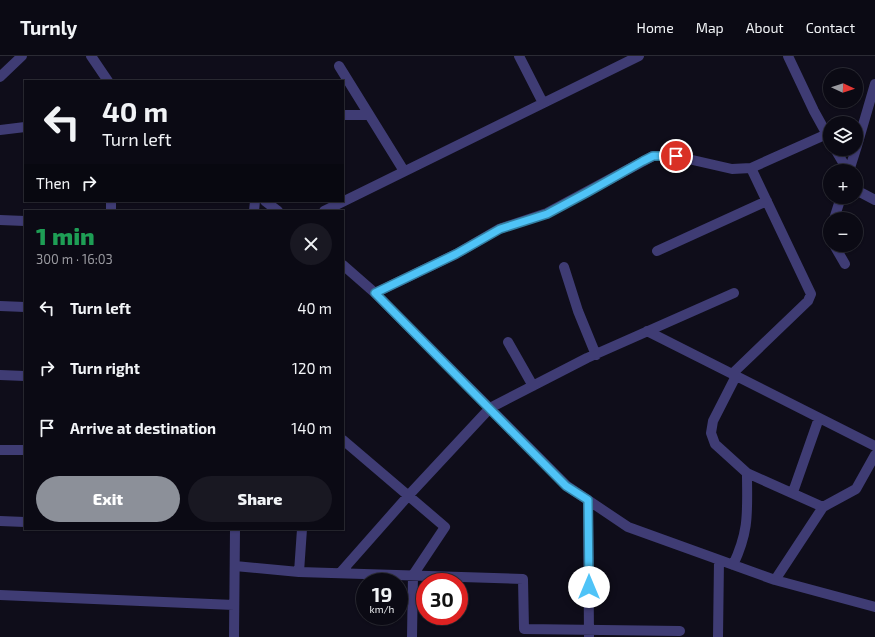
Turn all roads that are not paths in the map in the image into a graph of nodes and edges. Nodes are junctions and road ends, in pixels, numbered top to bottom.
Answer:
1 (22, 56) edge
2 (91, 56) edge
3 (519, 56) edge
4 (638, 56) edge
5 (788, 56) edge
6 (11, 61) edge
7 (339, 66) dead end
8 (0, 77) edge
9 (107, 80) edge
10 (875, 84) edge
11 (873, 102) edge
12 (543, 103) junction
13 (344, 115) edge
14 (369, 115) junction
15 (24, 127) edge
16 (823, 128) edge
17 (0, 130) edge
18 (863, 130) edge
19 (823, 139) edge
20 (751, 168) junction
21 (404, 171) junction
22 (863, 194) edge
23 (875, 200) edge
24 (344, 201) edge
25 (767, 201) junction
26 (266, 202) edge
27 (342, 202) edge
28 (277, 210) edge
29 (326, 210) edge
30 (0, 220) edge
31 (24, 220) edge
32 (657, 251) dead end
33 (838, 252) edge
34 (845, 264) dead end
35 (344, 266) edge
36 (564, 267) dead end
37 (375, 293) junction
38 (734, 293) dead end
39 (0, 306) edge
40 (24, 307) edge
41 (648, 331) junction
42 (508, 342) dead end
43 (596, 355) junction
44 (734, 375) junction
45 (0, 376) edge
46 (24, 376) edge
47 (533, 386) junction
48 (490, 408) junction
49 (819, 418) junction
50 (344, 441) edge
51 (875, 446) edge
52 (0, 450) edge
53 (24, 450) edge
54 (875, 455) edge
55 (747, 473) junction
56 (793, 492) junction
57 (408, 496) junction
58 (588, 500) junction
59 (823, 507) junction
60 (0, 521) edge
61 (24, 522) edge
62 (235, 530) edge
63 (302, 530) edge
64 (719, 560) junction
65 (734, 565) junction
66 (235, 566) junction
67 (299, 572) junction
68 (340, 573) junction
69 (413, 575) junction
70 (775, 580) junction
71 (0, 595) edge
72 (234, 605) junction
73 (875, 607) edge
74 (680, 632) dead end
75 (589, 634) edge
76 (234, 637) edge
77 (412, 637) edge
78 (718, 637) edge

1 - 6 street
2 - 9 street
3 - 12 street
4 - 12 street
5 - 16 street
6 - 8 street
7 - 14 street
10 - 11 street
11 - 18 street
12 - 21 street
13 - 14 street
14 - 21 street
15 - 17 street
19 - 20 street
20 - 25 street
20 - 37 street
21 - 24 street
22 - 23 street
25 - 32 street
25 - 44 street
26 - 28 street
27 - 29 street
30 - 31 street
33 - 34 street
35 - 37 street
36 - 43 street
37 - 48 street
38 - 41 street
39 - 40 street
41 - 43 street
41 - 44 street
42 - 47 street
43 - 47 street
44 - 49 street
44 - 55 street
45 - 46 street
47 - 48 street
48 - 57 street
48 - 58 street
49 - 51 street
49 - 56 street
50 - 57 street
52 - 53 street
54 - 59 street
55 - 56 street
55 - 65 street
56 - 59 street
57 - 68 street
57 - 69 street
58 - 64 street
58 - 75 street
59 - 70 street
60 - 61 street
62 - 66 street
63 - 67 street
64 - 65 street
64 - 78 street
65 - 70 street
66 - 67 street
66 - 72 street
67 - 68 street
68 - 69 street
69 - 75 street
69 - 77 street
70 - 73 street
71 - 72 street
72 - 76 street
74 - 75 street

